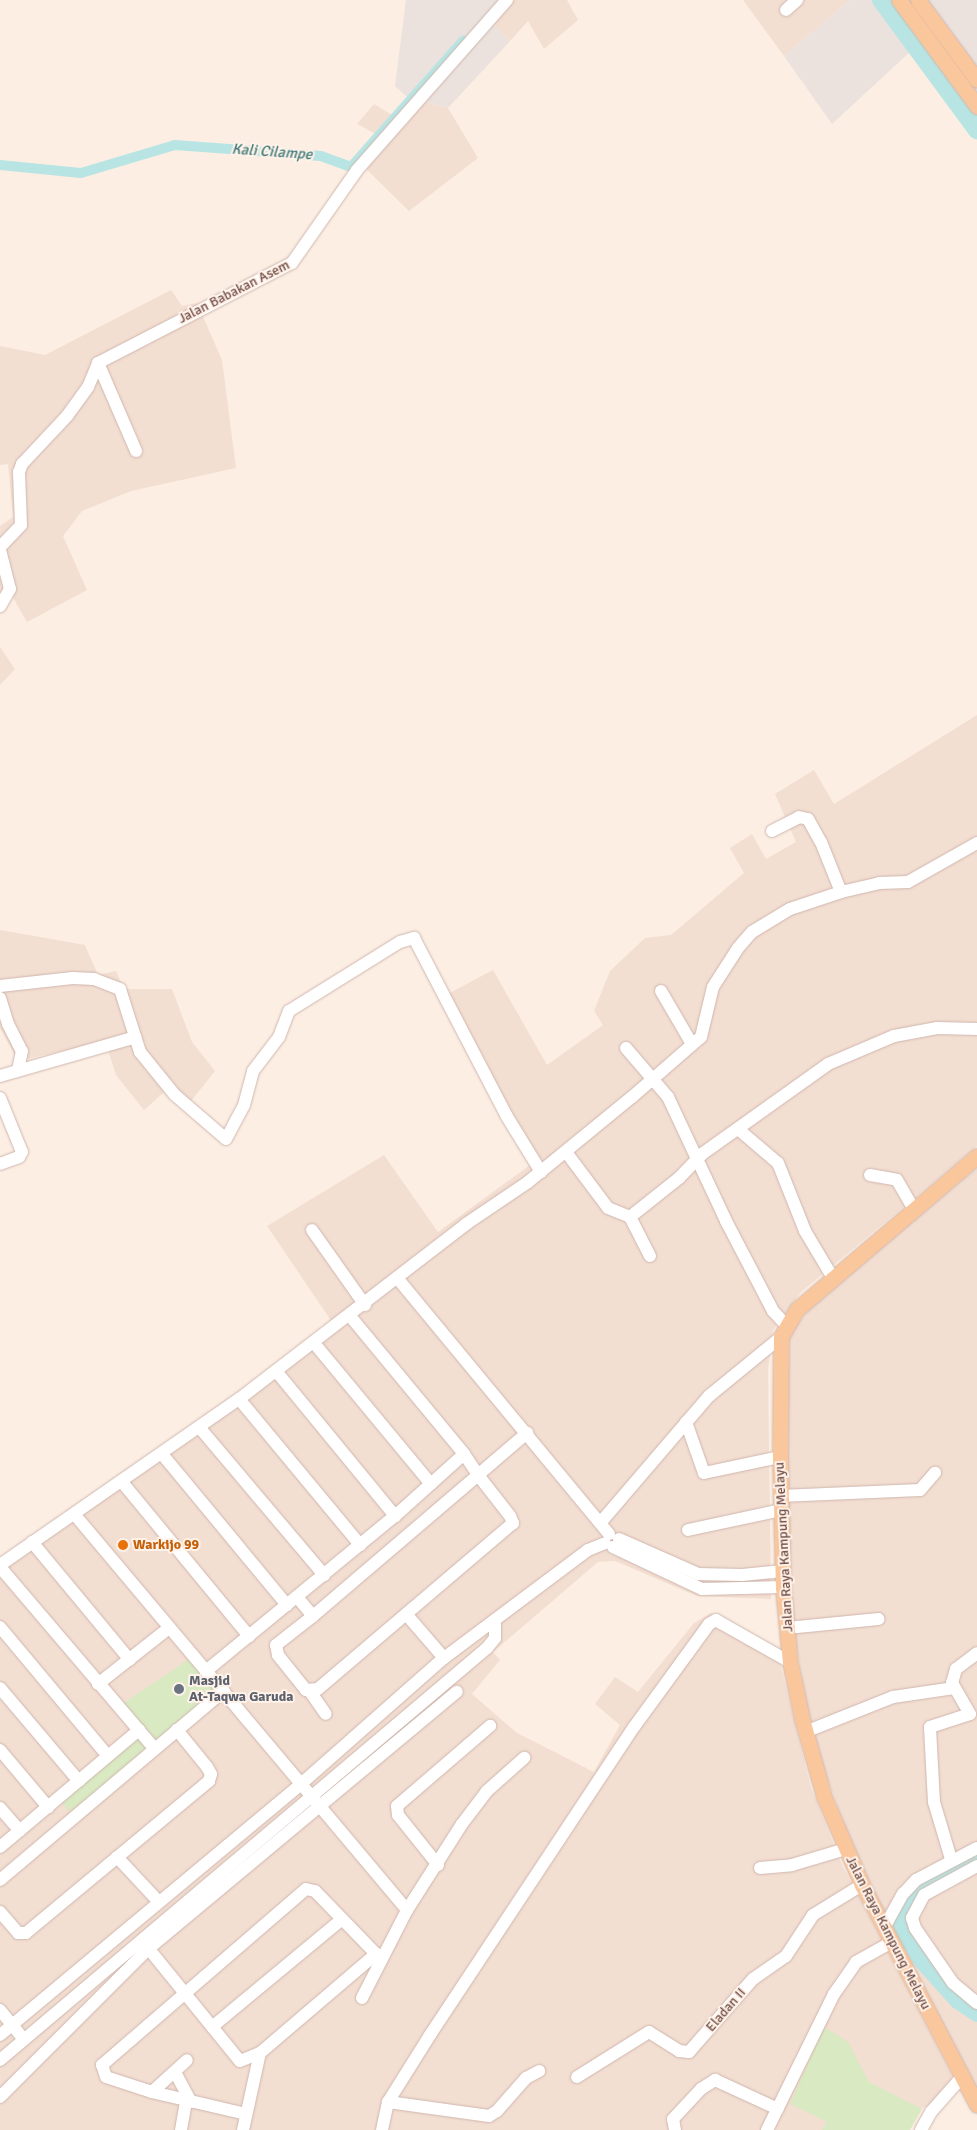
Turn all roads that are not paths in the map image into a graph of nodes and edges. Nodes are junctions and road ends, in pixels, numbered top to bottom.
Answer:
1 (507, 0) edge
2 (797, 0) edge
3 (899, 0) edge
4 (918, 0) edge
5 (786, 10) dead end
6 (977, 80) edge
7 (977, 106) edge
8 (98, 363) junction
9 (136, 451) dead end
10 (0, 548) edge
11 (0, 606) edge
12 (772, 831) dead end
13 (977, 843) edge
14 (841, 892) junction
15 (0, 986) edge
16 (661, 990) dead end
17 (0, 998) edge
18 (977, 1029) edge
19 (136, 1037) junction
20 (692, 1044) junction
21 (626, 1048) dead end
22 (18, 1070) junction
23 (0, 1076) edge
24 (652, 1077) junction
25 (0, 1098) edge
26 (738, 1129) junction
27 (566, 1152) junction
28 (977, 1156) edge
29 (697, 1160) junction
30 (0, 1164) edge
31 (540, 1172) junction
32 (870, 1175) dead end
33 (914, 1209) junction
34 (630, 1217) junction
35 (312, 1230) dead end
36 (650, 1256) dead end
37 (833, 1278) junction
38 (398, 1279) junction
39 (365, 1304) junction
40 (350, 1316) junction
41 (784, 1331) junction
42 (314, 1343) junction
43 (276, 1371) junction
44 (239, 1399) junction
45 (686, 1422) junction
46 (199, 1427) junction
47 (527, 1433) junction
48 (162, 1454) junction
49 (464, 1454) junction
50 (780, 1457) junction
51 (935, 1473) dead end
52 (478, 1475) junction
53 (122, 1482) junction
54 (431, 1484) junction
55 (780, 1503) junction
56 (75, 1515) junction
57 (394, 1516) junction
58 (601, 1522) junction
59 (688, 1530) dead end
60 (612, 1541) junction
61 (32, 1542) junction
62 (360, 1545) junction
63 (0, 1566) edge
64 (783, 1571) junction
65 (324, 1575) junction
66 (783, 1587) junction
67 (297, 1597) junction
68 (287, 1606) junction
69 (406, 1614) junction
70 (313, 1616) junction
71 (879, 1619) dead end
72 (495, 1623) junction
73 (0, 1627) edge
74 (169, 1628) junction
75 (787, 1628) junction
76 (249, 1636) junction
77 (977, 1653) edge
78 (444, 1658) junction
79 (130, 1660) junction
80 (790, 1662) junction
81 (206, 1671) junction
82 (98, 1684) junction
83 (0, 1688) edge
84 (954, 1688) junction
85 (309, 1690) junction
86 (224, 1691) junction
87 (456, 1692) dead end
88 (326, 1714) dead end
89 (490, 1726) dead end
90 (139, 1730) junction
91 (176, 1730) junction
92 (805, 1732) junction
93 (155, 1749) junction
94 (0, 1750) edge
95 (108, 1756) junction
96 (524, 1758) dead end
97 (79, 1781) junction
98 (302, 1782) junction
99 (316, 1802) junction
100 (48, 1807) junction
101 (0, 1808) edge
102 (20, 1831) junction
103 (0, 1847) edge
104 (846, 1849) junction
105 (976, 1856) edge
106 (116, 1857) junction
107 (951, 1859) junction
108 (438, 1864) junction
109 (760, 1868) dead end
110 (0, 1880) edge
111 (862, 1885) junction
112 (158, 1901) junction
113 (407, 1910) junction
114 (0, 1912) edge
115 (342, 1919) junction
116 (132, 1924) junction
117 (885, 1926) junction
118 (892, 1942) junction
119 (145, 1944) junction
120 (379, 1956) junction
121 (183, 1993) junction
122 (362, 1998) dead end
123 (977, 2003) edge
124 (0, 2010) edge
125 (13, 2024) junction
126 (212, 2026) junction
127 (0, 2035) edge
128 (24, 2040) junction
129 (260, 2053) junction
130 (0, 2060) edge
131 (187, 2060) dead end
132 (240, 2061) junction
133 (538, 2071) dead end
134 (175, 2072) junction
135 (577, 2077) dead end
136 (962, 2077) junction
137 (254, 2084) junction
138 (152, 2092) junction
139 (0, 2097) edge
140 (189, 2102) junction
141 (388, 2102) junction
142 (977, 2105) edge
143 (778, 2109) junction
144 (246, 2114) junction
145 (181, 2130) edge
146 (243, 2130) edge
147 (382, 2130) edge
148 (675, 2130) edge
149 (767, 2130) edge
150 (921, 2130) edge

1 - 8 street, Jalan Babakan Asem
2 - 5 street
3 - 7 main road
4 - 6 main road
8 - 9 street
8 - 10 street
10 - 11 street
12 - 14 street
13 - 14 street
14 - 20 street
15 - 19 street
16 - 20 street
17 - 22 street
18 - 26 street
19 - 22 street
19 - 31 street
20 - 24 street
21 - 24 street
22 - 23 street
24 - 27 street
24 - 29 street
25 - 30 street
26 - 29 street
26 - 37 street
27 - 31 street
27 - 34 street
28 - 33 main road
29 - 34 street
29 - 41 street
31 - 38 street
32 - 33 street
33 - 37 main road
34 - 36 street
35 - 39 street
37 - 41 main road
38 - 39 street
38 - 47 street
39 - 40 street
40 - 42 street
40 - 49 street
41 - 45 street
41 - 50 main road, Jalan Raya Kampung Melayu
42 - 43 street
42 - 54 street
43 - 44 street
43 - 57 street
44 - 46 street
44 - 62 street
45 - 50 street
45 - 58 street
46 - 48 street
46 - 65 street
47 - 52 street
47 - 58 street
48 - 53 street
48 - 68 street
49 - 52 street
49 - 54 street
50 - 55 main road, Jalan Raya Kampung Melayu
51 - 55 street
52 - 69 street
52 - 70 street
53 - 56 street
53 - 76 street
54 - 57 street
55 - 59 street
55 - 64 main road, Jalan Raya Kampung Melayu
56 - 61 street
56 - 74 street
57 - 62 street
58 - 60 street
60 - 64 street
60 - 66 street
60 - 72 street
61 - 63 street
61 - 79 street
62 - 65 street
63 - 82 street
64 - 66 main road, Jalan Raya Kampung Melayu
65 - 67 street
66 - 75 main road, Jalan Raya Kampung Melayu
67 - 68 street
67 - 70 street
68 - 76 street
69 - 78 street
69 - 85 street
70 - 85 street
71 - 75 street
72 - 78 street
72 - 99 street
73 - 95 street
74 - 79 street
74 - 81 street
75 - 80 main road, Jalan Raya Kampung Melayu
76 - 81 street
77 - 84 street
78 - 98 street
79 - 82 street
80 - 92 main road, Jalan Raya Kampung Melayu
80 - 141 street
81 - 86 street
82 - 90 street
83 - 97 street
84 - 92 street
84 - 107 street
85 - 88 street
86 - 91 street
86 - 98 street
87 - 99 street
89 - 108 street
90 - 93 street
90 - 95 street
91 - 93 street
91 - 106 street
92 - 104 main road, Jalan Raya Kampung Melayu
93 - 110 street
94 - 100 street
95 - 97 street
96 - 108 street
97 - 100 street
98 - 99 street
98 - 112 street
99 - 113 street
99 - 119 street
100 - 102 street
101 - 102 street
102 - 103 street
104 - 109 street
104 - 111 main road, Jalan Raya Kampung Melayu
105 - 107 street
105 - 123 street
106 - 112 street
106 - 114 street
107 - 117 street
108 - 113 street
111 - 117 main road, Jalan Raya Kampung Melayu
111 - 135 street, Eladan II
112 - 116 street
113 - 120 street
115 - 120 street
115 - 121 street
115 - 126 street
116 - 119 street
116 - 125 street
117 - 118 main road, Jalan Raya Kampung Melayu
118 - 136 main road, Jalan Raya Kampung Melayu
118 - 143 street
119 - 121 street
119 - 128 street
119 - 139 street
120 - 122 street
120 - 129 street
121 - 126 street
121 - 138 street
124 - 125 street
125 - 127 street
125 - 128 street
126 - 132 street
128 - 130 street
129 - 132 street
129 - 137 street
131 - 134 street
132 - 137 street
133 - 141 street
134 - 138 street
134 - 140 street
136 - 142 main road, Jalan Raya Kampung Melayu
136 - 150 street
137 - 144 street
138 - 140 street
140 - 144 street
140 - 145 street
141 - 147 street
143 - 148 street
143 - 149 street
144 - 146 street

